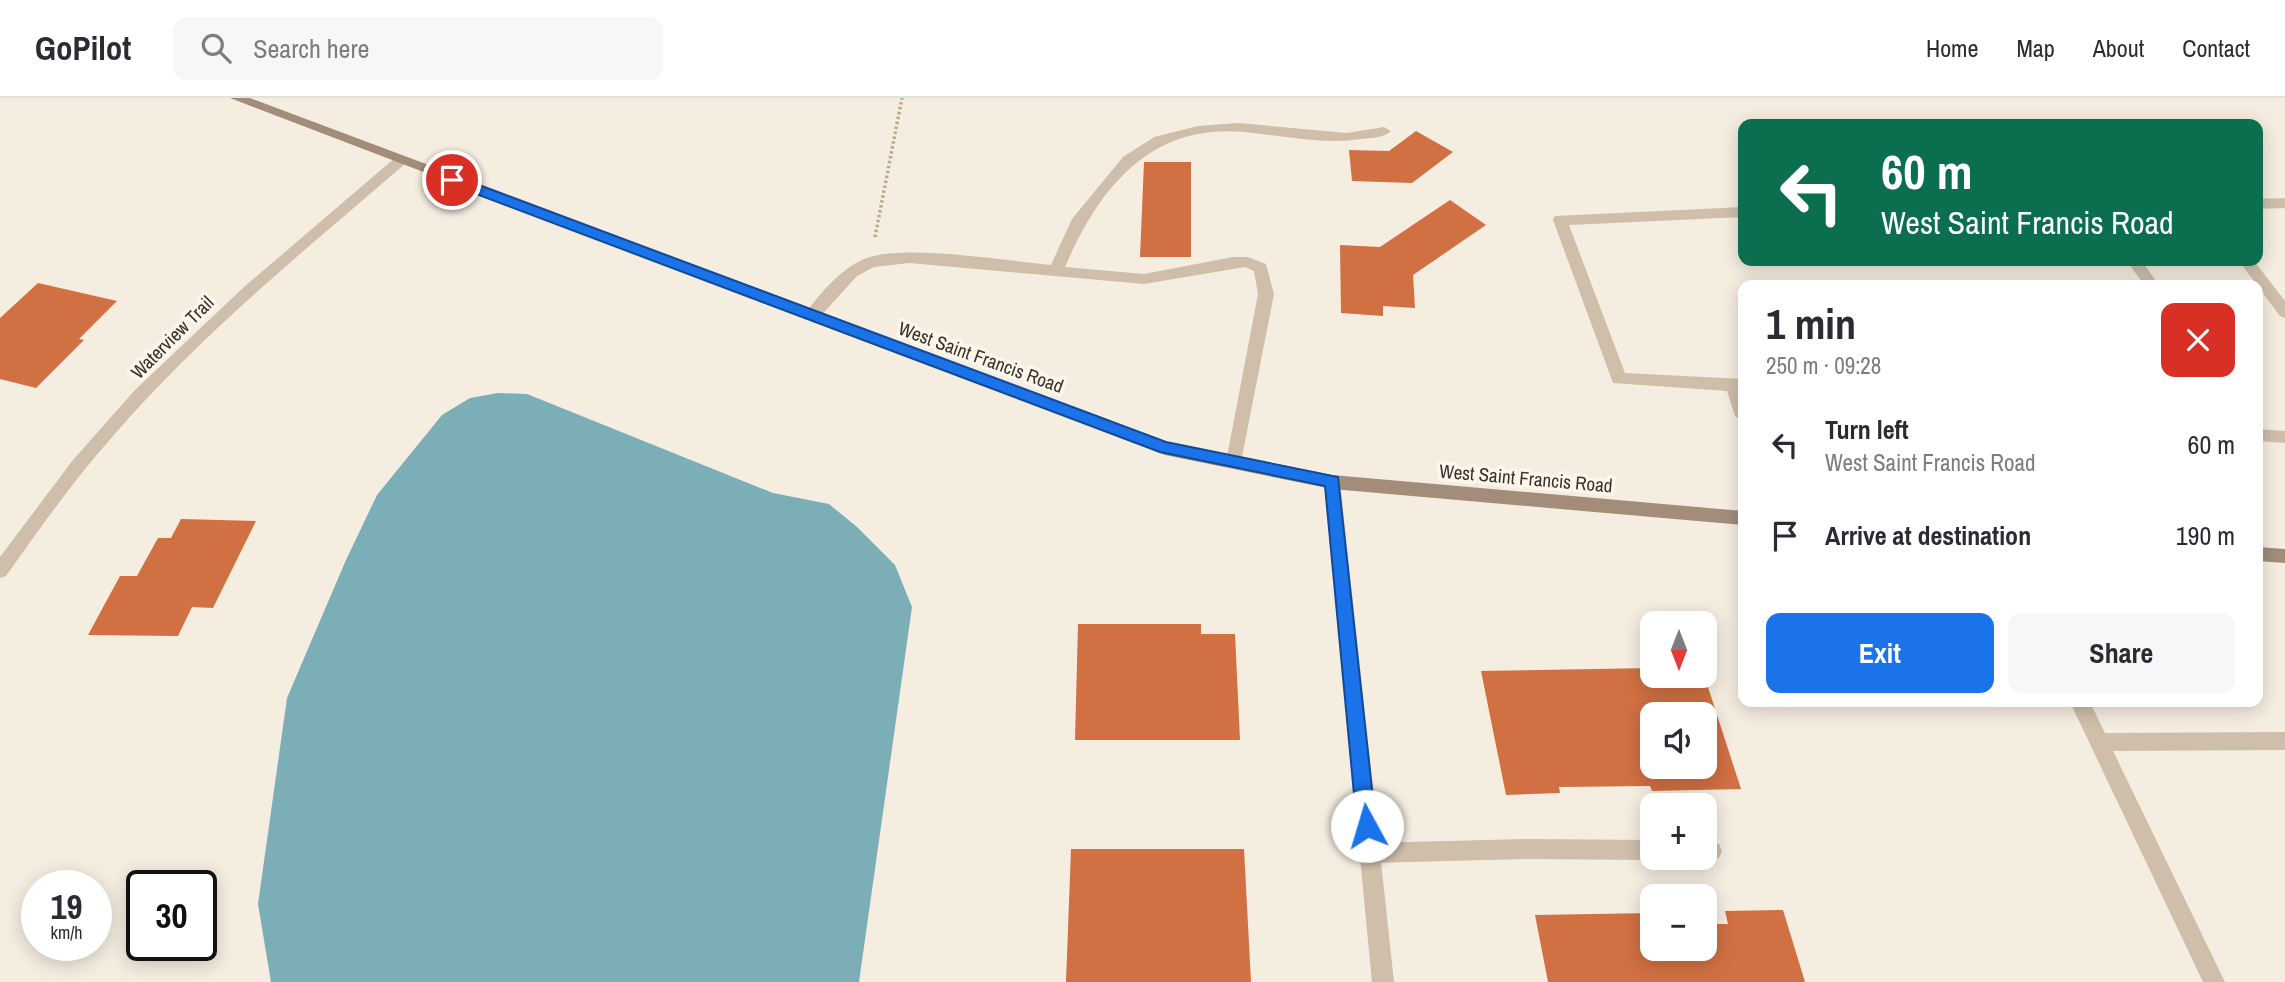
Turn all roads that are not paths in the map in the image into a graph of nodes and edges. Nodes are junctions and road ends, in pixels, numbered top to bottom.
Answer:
1 (237, 98) edge
2 (1384, 131) dead end
3 (401, 160) junction
4 (2285, 203) edge
5 (2263, 204) edge
6 (1738, 212) edge
7 (2250, 266) edge
8 (1058, 269) junction
9 (2261, 280) edge
10 (2263, 283) edge
11 (2285, 312) edge
12 (812, 316) junction
13 (1738, 385) edge
14 (2263, 435) edge
15 (2285, 437) edge
16 (1234, 461) junction
17 (1332, 481) junction
18 (1738, 518) edge
19 (2263, 554) edge
20 (2285, 556) edge
21 (0, 571) edge
22 (2082, 707) edge
23 (2285, 741) edge
24 (2099, 742) junction
25 (1640, 850) edge
26 (1369, 853) junction
27 (1382, 982) edge
28 (2214, 982) edge

1 - 3 street, West Saint Francis Road
2 - 8 street
3 - 12 street, West Saint Francis Road
3 - 21 street, Waterview Trail
4 - 5 street
6 - 13 street
7 - 9 street
8 - 12 street
8 - 16 street
10 - 11 street
12 - 16 street, West Saint Francis Road
14 - 15 street
16 - 17 street, West Saint Francis Road
17 - 18 street, West Saint Francis Road
17 - 26 street
19 - 20 street
22 - 24 street
23 - 24 street
24 - 28 street
25 - 26 street
26 - 27 street

